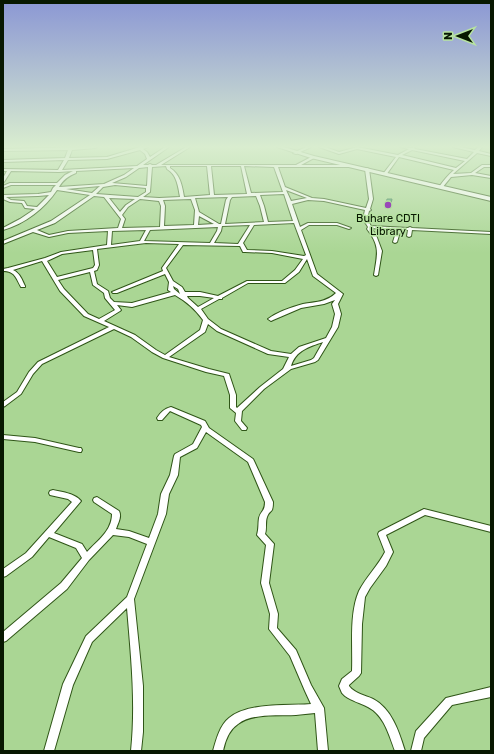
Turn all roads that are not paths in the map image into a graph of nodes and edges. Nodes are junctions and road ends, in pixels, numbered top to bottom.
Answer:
1 (59, 182) edge
2 (111, 182) edge
3 (149, 182) edge
4 (179, 182) edge
5 (211, 182) edge
6 (246, 182) edge
7 (281, 182) edge
8 (369, 182) edge
9 (420, 182) edge
10 (445, 182) edge
11 (3, 184) edge
12 (10, 184) junction
13 (104, 185) junction
14 (56, 186) junction
15 (3, 187) edge
16 (149, 187) junction
17 (441, 187) junction
18 (284, 190) junction
19 (66, 191) junction
20 (52, 193) junction
21 (249, 194) junction
22 (257, 194) junction
23 (27, 195) junction
24 (93, 195) junction
25 (231, 195) junction
26 (3, 196) edge
27 (212, 196) junction
28 (106, 197) junction
29 (182, 197) junction
30 (193, 197) junction
31 (140, 198) junction
32 (159, 199) junction
33 (316, 199) junction
34 (491, 199) edge
35 (17, 202) junction
36 (289, 203) junction
37 (37, 208) junction
38 (369, 210) junction
39 (197, 213) junction
40 (120, 214) junction
41 (296, 222) junction
42 (266, 223) junction
43 (253, 224) junction
44 (221, 225) junction
45 (196, 226) junction
46 (162, 227) junction
47 (370, 227) junction
48 (148, 228) junction
49 (348, 228) dead end
50 (397, 228) junction
51 (410, 228) junction
52 (3, 229) edge
53 (120, 229) junction
54 (299, 229) junction
55 (110, 230) junction
56 (34, 231) junction
57 (491, 233) edge
58 (409, 236) dead end
59 (395, 242) dead end
60 (3, 243) edge
61 (141, 243) junction
62 (182, 243) junction
63 (241, 243) junction
64 (211, 244) junction
65 (109, 246) junction
66 (95, 248) junction
67 (306, 257) junction
68 (44, 259) junction
69 (10, 269) junction
70 (3, 270) edge
71 (92, 271) junction
72 (165, 272) junction
73 (376, 275) dead end
74 (56, 279) junction
75 (171, 282) junction
76 (23, 286) dead end
77 (115, 292) dead end
78 (338, 292) junction
79 (175, 293) junction
80 (185, 296) junction
81 (220, 298) junction
82 (112, 303) junction
83 (198, 309) junction
84 (206, 320) junction
85 (271, 320) dead end
86 (100, 321) junction
87 (112, 328) junction
88 (329, 338) junction
89 (165, 356) junction
90 (291, 356) junction
91 (286, 370) junction
92 (3, 405) edge
93 (238, 412) junction
94 (160, 418) dead end
95 (205, 428) junction
96 (244, 428) dead end
97 (3, 437) edge
98 (79, 450) dead end
99 (52, 492) dead end
100 (97, 500) dead end
101 (491, 529) edge
102 (111, 532) junction
103 (49, 534) junction
104 (151, 542) junction
105 (86, 558) junction
106 (3, 574) edge
107 (130, 599) junction
108 (3, 638) edge
109 (491, 692) edge
110 (319, 708) junction
111 (49, 751) edge
112 (136, 751) edge
113 (218, 751) edge
114 (323, 751) edge
115 (400, 751) edge
116 (416, 751) edge

1 - 14 street
2 - 13 street
3 - 16 street
4 - 29 street
5 - 27 street
6 - 21 street
7 - 18 street
8 - 38 street
9 - 17 main road
10 - 17 street
11 - 12 street
12 - 14 street
12 - 15 street
13 - 14 street
13 - 16 street
13 - 24 street
14 - 19 street
14 - 20 street
16 - 31 street
17 - 34 main road
18 - 22 street
18 - 33 street
18 - 36 street
19 - 20 street
19 - 24 street
20 - 23 street
20 - 37 street
21 - 22 street
21 - 25 street
22 - 42 street
23 - 26 street
23 - 35 street
24 - 28 street
24 - 56 street
25 - 27 street
25 - 44 street
26 - 35 street
27 - 30 street
28 - 31 street
28 - 40 street
29 - 30 street
29 - 32 street
30 - 39 street
31 - 32 street
31 - 40 street
32 - 46 street
33 - 36 street
33 - 38 street
35 - 37 street
36 - 41 street
37 - 52 street
38 - 47 street
39 - 44 street
39 - 45 street
40 - 53 street
41 - 42 street
41 - 54 street
42 - 43 street
43 - 44 street
43 - 63 street
44 - 45 street
44 - 64 street
45 - 46 street
46 - 48 street
47 - 50 street
47 - 73 street
48 - 53 street
48 - 61 street
49 - 54 street
50 - 51 street
50 - 59 street
51 - 57 street
51 - 58 street
53 - 55 street
54 - 67 street
55 - 56 street
55 - 65 street
56 - 60 street
61 - 62 street
61 - 65 street
62 - 64 street
62 - 72 street
63 - 64 street
63 - 67 street
65 - 66 street
66 - 68 street
66 - 71 street
67 - 78 street
67 - 81 street
68 - 69 street
68 - 74 street
69 - 70 street
69 - 76 street
71 - 74 street
71 - 82 street
72 - 75 street
72 - 77 street
74 - 86 street
75 - 79 street
75 - 80 street
78 - 85 street
78 - 88 street
79 - 80 street
79 - 82 street
80 - 81 street
80 - 83 street
81 - 83 street
82 - 86 street
83 - 84 street
84 - 89 street
84 - 90 street
86 - 87 street
87 - 89 street
87 - 92 street
88 - 90 street
88 - 91 street
89 - 93 street
90 - 91 street
91 - 93 street
93 - 96 street
94 - 95 street
95 - 104 street
95 - 110 street
97 - 98 street
99 - 103 street
100 - 102 street
101 - 115 street
102 - 104 street
102 - 105 street
103 - 105 street
103 - 106 street
104 - 107 street
105 - 108 street
107 - 111 street
107 - 112 street
109 - 116 street
110 - 113 street
110 - 114 street

